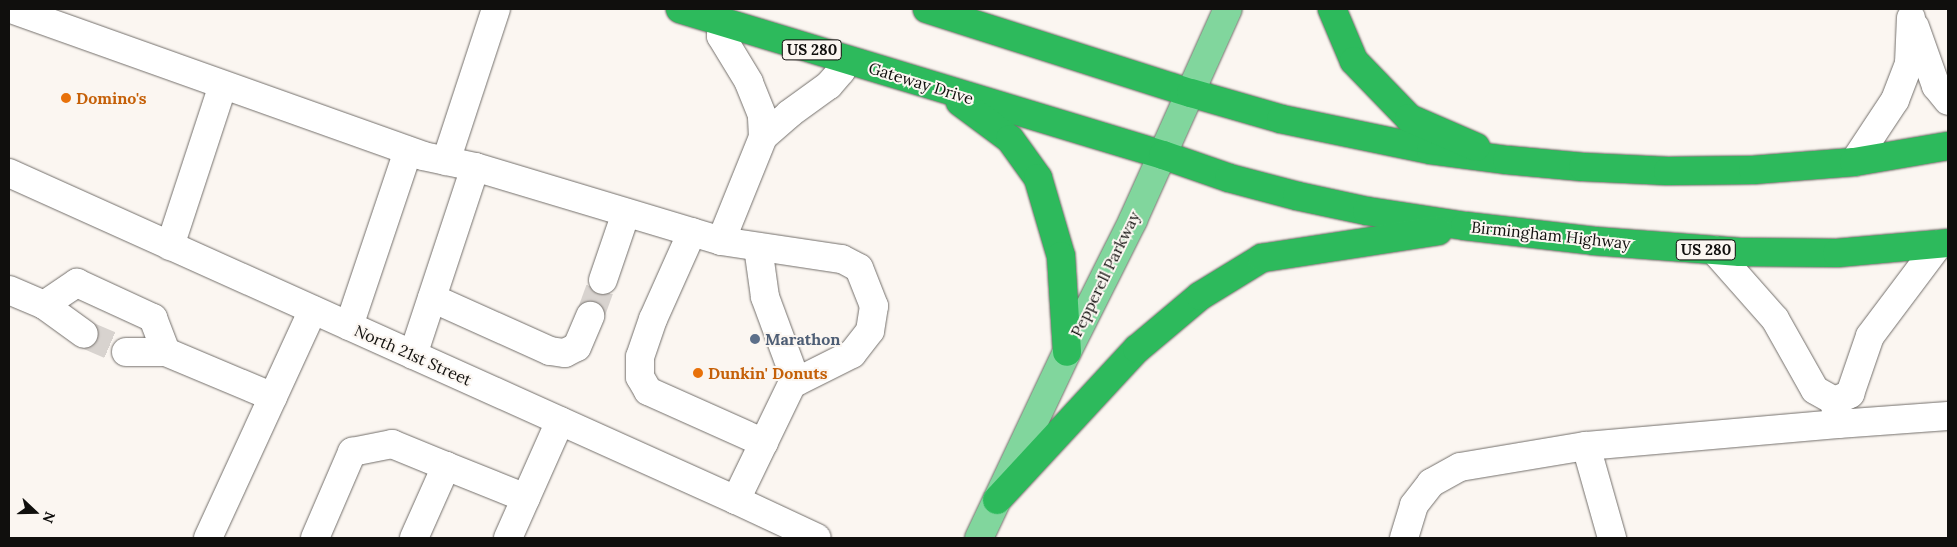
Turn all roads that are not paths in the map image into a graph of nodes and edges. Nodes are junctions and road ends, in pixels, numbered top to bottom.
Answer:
1 (11, 9) edge
2 (496, 9) edge
3 (680, 9) edge
4 (928, 9) edge
5 (1228, 9) edge
6 (1332, 9) edge
7 (1910, 13) edge
8 (723, 22) junction
9 (844, 59) junction
10 (224, 85) junction
11 (945, 90) junction
12 (1191, 93) junction
13 (1948, 101) edge
14 (763, 137) junction
15 (1948, 146) edge
16 (408, 151) junction
17 (1162, 155) junction
18 (1507, 160) junction
19 (446, 161) junction
20 (1854, 162) junction
21 (475, 167) junction
22 (9, 174) edge
23 (626, 213) junction
24 (1465, 226) junction
25 (692, 232) junction
26 (721, 241) junction
27 (1944, 244) edge
28 (170, 246) junction
29 (758, 246) junction
30 (1714, 250) junction
31 (603, 280) tunnel mouth
32 (9, 290) edge
33 (432, 298) junction
34 (44, 305) junction
35 (313, 310) junction
36 (590, 316) tunnel mouth
37 (349, 326) junction
38 (84, 334) tunnel mouth
39 (126, 352) tunnel mouth
40 (166, 352) junction
41 (1067, 352) junction
42 (412, 355) junction
43 (796, 382) junction
44 (273, 397) junction
45 (1836, 413) junction
46 (1948, 416) edge
47 (560, 421) junction
48 (764, 443) junction
49 (1586, 446) junction
50 (446, 466) junction
51 (526, 498) junction
52 (736, 500) junction
53 (997, 500) junction
54 (208, 538) edge
55 (315, 538) edge
56 (414, 538) edge
57 (508, 538) edge
58 (817, 538) edge
59 (979, 538) edge
60 (1404, 538) edge
61 (1612, 538) edge

1 - 10 street
2 - 19 street
3 - 8 highway, Gateway Drive / US 280
4 - 12 highway
5 - 12 main road, Pepperell Parkway
6 - 18 highway
7 - 13 street
7 - 20 street
8 - 9 highway, Gateway Drive / US 280
8 - 14 street
9 - 11 highway, Gateway Drive / US 280
9 - 14 street
10 - 16 street
10 - 28 street
11 - 17 highway, Gateway Drive / US 280
11 - 41 highway
12 - 17 main road, Pepperell Parkway
12 - 18 highway
14 - 26 street
15 - 20 highway
16 - 19 street
16 - 37 street
17 - 24 highway, Birmingham Highway / US 280
17 - 41 main road, Pepperell Parkway
18 - 20 highway
19 - 21 street
21 - 23 street
21 - 33 street
22 - 28 street, North 21st Street
23 - 25 street
23 - 31 street
24 - 30 highway, Birmingham Highway / US 280
24 - 53 highway
25 - 26 street
25 - 48 street
26 - 29 street
27 - 30 highway, Birmingham Highway / US 280
27 - 45 street
28 - 35 street, North 21st Street
29 - 43 street
29 - 43 street
30 - 45 street
32 - 34 street
33 - 36 street
33 - 42 street
34 - 38 street
34 - 40 street
35 - 37 street, North 21st Street
35 - 44 street
37 - 42 street, North 21st Street
39 - 40 street
40 - 44 street
41 - 53 main road, Pepperell Parkway
42 - 47 street, North 21st Street
43 - 48 street
44 - 54 street
45 - 46 street
45 - 49 street
47 - 51 street
47 - 52 street, North 21st Street
48 - 52 street
49 - 60 street
49 - 61 street
50 - 51 street
50 - 55 street
50 - 56 street
51 - 57 street
52 - 58 street, North 21st Street
53 - 59 main road, Pepperell Parkway

